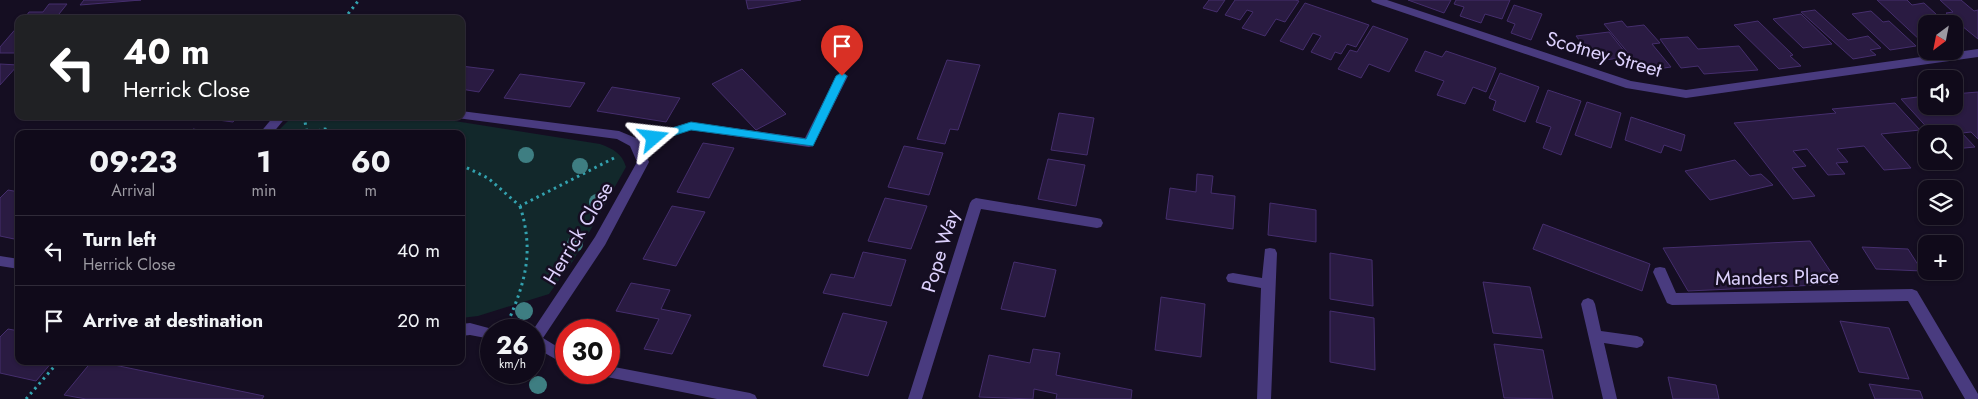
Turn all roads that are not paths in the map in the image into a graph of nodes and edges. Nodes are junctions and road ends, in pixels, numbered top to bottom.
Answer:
1 (1376, 0) edge
2 (1978, 53) edge
3 (842, 76) dead end
4 (465, 116) edge
5 (277, 120) edge
6 (269, 130) edge
7 (636, 145) junction
8 (1097, 223) dead end
9 (1270, 253) dead end
10 (0, 261) edge
11 (15, 263) edge
12 (1660, 272) dead end
13 (1233, 278) dead end
14 (1268, 284) junction
15 (1588, 304) dead end
16 (545, 324) edge
17 (465, 330) edge
18 (480, 331) edge
19 (1595, 336) junction
20 (1637, 342) dead end
21 (620, 374) edge
22 (750, 399) edge
23 (915, 399) edge
24 (1264, 399) edge
25 (1610, 399) edge
26 (1973, 399) edge

1 - 2 street, Scotney Street
3 - 7 street
4 - 7 street
5 - 6 street
7 - 16 street, Herrick Close
8 - 23 street, Pope Way
9 - 14 street
10 - 11 street
12 - 26 street, Manders Place
13 - 14 street
14 - 24 street
15 - 19 street
17 - 18 street
19 - 20 street
19 - 25 street
21 - 22 street

